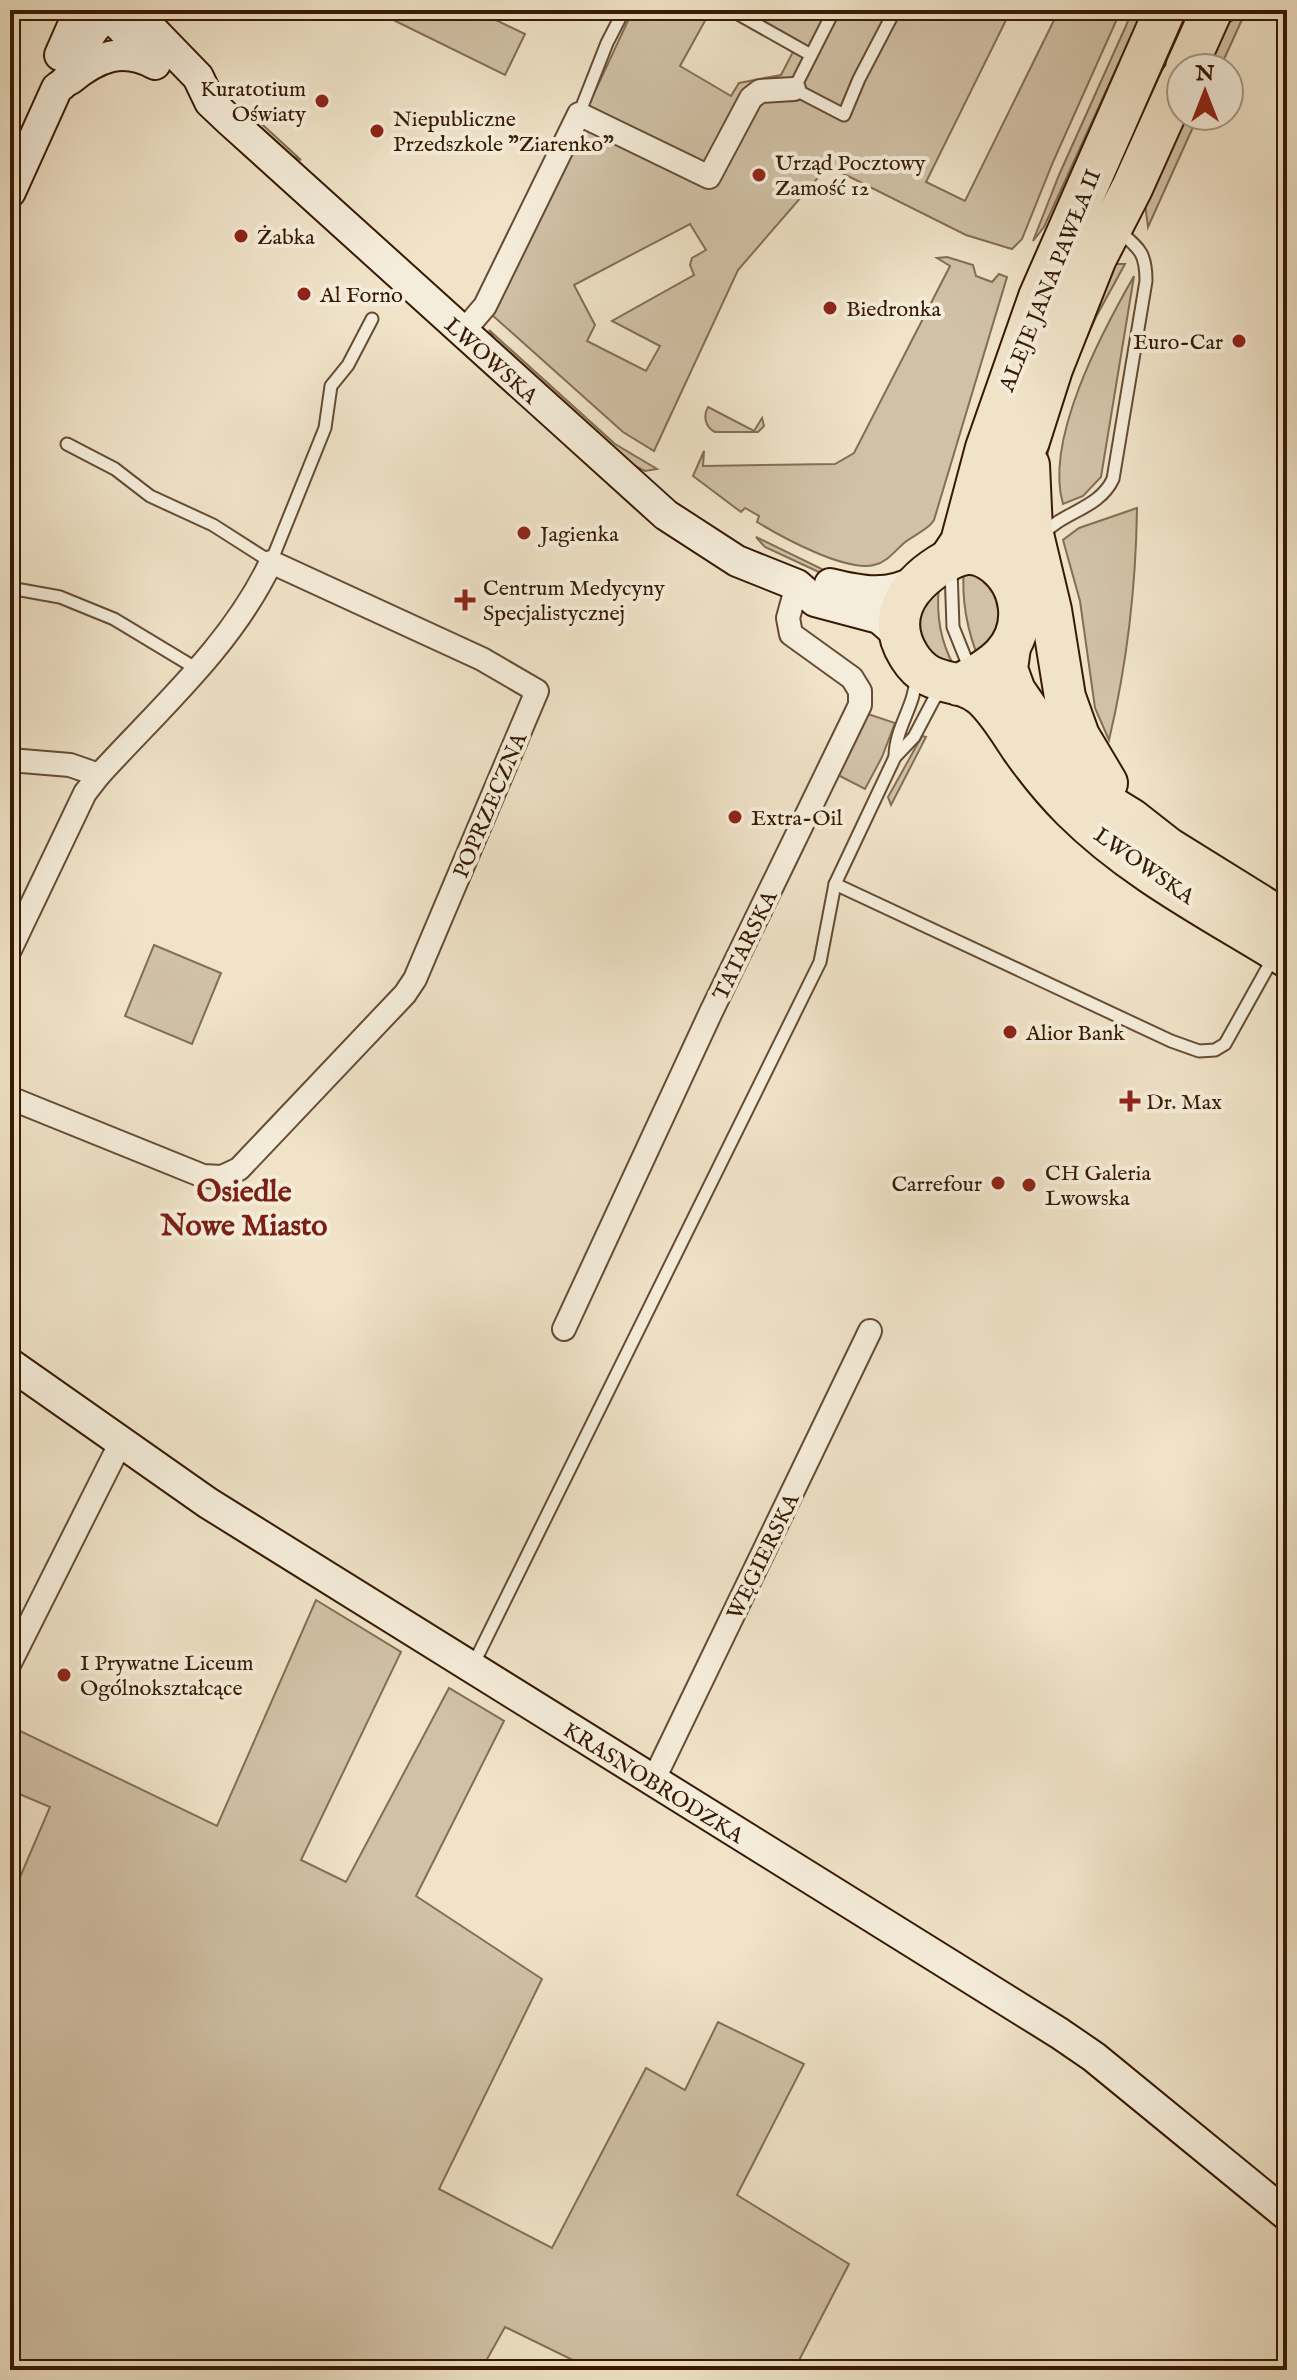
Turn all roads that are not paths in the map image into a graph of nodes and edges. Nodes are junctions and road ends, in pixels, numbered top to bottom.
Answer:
1 (624, 10) edge
2 (731, 10) edge
3 (834, 10) edge
4 (895, 10) edge
5 (1165, 10) edge
6 (1212, 10) edge
7 (1276, 10) edge
8 (103, 12) edge
9 (1287, 16) edge
10 (1193, 52) edge
11 (811, 55) junction
12 (162, 68) junction
13 (64, 83) junction
14 (794, 89) junction
15 (210, 102) junction
16 (1165, 105) edge
17 (579, 114) junction
18 (10, 192) edge
19 (1095, 217) junction
20 (372, 319) dead end
21 (462, 333) junction
22 (1029, 441) junction
23 (67, 444) dead end
24 (1035, 546) junction
25 (271, 562) junction
26 (935, 568) junction
27 (1005, 573) junction
28 (797, 585) junction
29 (10, 588) edge
30 (1010, 647) junction
31 (908, 650) junction
32 (197, 669) junction
33 (966, 685) junction
34 (895, 757) junction
35 (10, 760) edge
36 (99, 775) junction
37 (1131, 819) junction
38 (835, 884) junction
39 (1284, 943) edge
40 (10, 950) edge
41 (10, 1098) edge
42 (564, 1329) dead end
43 (870, 1331) dead end
44 (10, 1364) edge
45 (121, 1442) junction
46 (10, 1663) edge
47 (471, 1669) junction
48 (653, 1781) junction
49 (1287, 2214) edge

1 - 17 lane
2 - 11 lane
3 - 11 lane
4 - 14 lane
5 - 19 highway, ALEJE JANA PAWŁA II
6 - 10 highway
7 - 9 lane
8 - 12 street, LWOWSKA
8 - 13 street
8 - 15 street, LWOWSKA
11 - 14 lane
12 - 13 street
12 - 15 street, LWOWSKA
13 - 18 street
14 - 17 street
15 - 21 street, LWOWSKA
16 - 19 highway, ALEJE JANA PAWŁA II
17 - 21 street
19 - 22 highway, ALEJE JANA PAWŁA II
19 - 24 lane
19 - 26 highway, ALEJE JANA PAWŁA II
20 - 25 lane
21 - 28 street, LWOWSKA
22 - 24 highway
22 - 27 highway, ALEJE JANA PAWŁA II
23 - 25 lane
24 - 37 highway
25 - 32 street
25 - 41 street, POPRZECZNA
26 - 27 highway
26 - 28 street, LWOWSKA
26 - 31 highway, ALEJE JANA PAWŁA II
26 - 33 lane
27 - 30 highway, LWOWSKA
28 - 31 street, LWOWSKA
28 - 42 street, TATARSKA
29 - 32 lane
30 - 33 highway
30 - 37 highway, LWOWSKA
31 - 33 highway
31 - 34 lane
32 - 36 street
33 - 34 lane
33 - 39 highway, LWOWSKA
34 - 38 lane
35 - 36 street
36 - 40 street
37 - 39 highway, LWOWSKA
38 - 39 lane
38 - 47 lane
43 - 48 street, WĘGIERSKA
44 - 45 street, KRASNOBRODZKA
45 - 46 street
45 - 47 street, KRASNOBRODZKA
47 - 48 street, KRASNOBRODZKA
48 - 49 street, KRASNOBRODZKA

